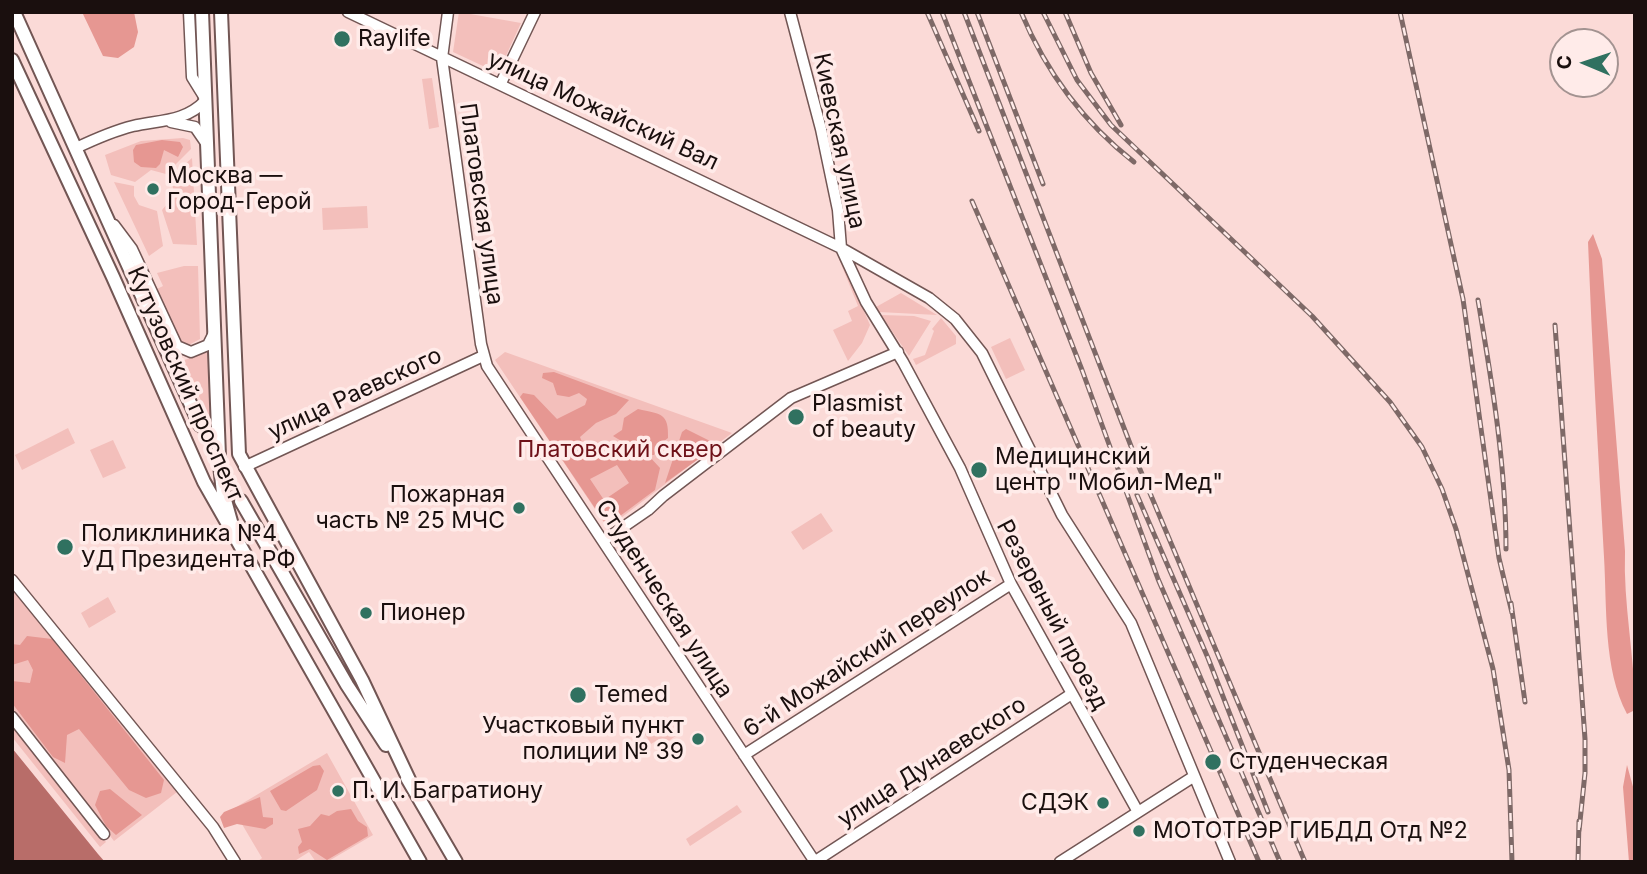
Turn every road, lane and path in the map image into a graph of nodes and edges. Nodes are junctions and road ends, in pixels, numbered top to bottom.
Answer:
1 (14, 12) edge
2 (189, 12) edge
3 (202, 12) edge
4 (221, 12) edge
5 (348, 12) edge
6 (447, 12) edge
7 (535, 12) edge
8 (790, 12) edge
9 (442, 58) junction
10 (12, 60) edge
11 (501, 83) junction
12 (205, 100) junction
13 (163, 122) junction
14 (76, 148) junction
15 (208, 149) junction
16 (103, 211) junction
17 (841, 248) junction
18 (216, 322) junction
19 (898, 352) junction
20 (484, 356) junction
21 (200, 425) tunnel mouth
22 (244, 467) junction
23 (241, 502) tunnel mouth
24 (603, 541) junction
25 (244, 557) junction
26 (12, 580) edge
27 (1011, 584) junction
28 (1070, 695) junction
29 (12, 717) edge
30 (744, 755) junction
31 (1193, 777) junction
32 (411, 784) junction
33 (1138, 812) junction
34 (104, 835) dead end
35 (235, 862) edge
36 (420, 862) edge
37 (456, 862) edge
38 (815, 862) edge
39 (1060, 862) edge
40 (1230, 862) edge

1 - 14 main road, Кутузовский проспект
2 - 12 street
3 - 12 main road
4 - 22 main road, Кутузовский проспект
5 - 9 street, улица Можайский Вал
6 - 9 street, Платовская улица
7 - 11 street
8 - 17 street, Киевская улица
9 - 11 street, улица Можайский Вал
9 - 20 street, Платовская улица
10 - 25 main road, Кутузовский проспект
11 - 17 street, улица Можайский Вал
12 - 13 street
12 - 15 main road
13 - 14 street
13 - 15 street
14 - 16 main road, Кутузовский проспект
15 - 18 main road
16 - 18 street
16 - 21 main road, Кутузовский проспект
17 - 19 street, Резервный проезд
17 - 31 street, Киевская улица
18 - 25 main road
19 - 24 street
19 - 27 street, Резервный проезд
20 - 22 street, улица Раевского
20 - 24 street, Студенческая улица
22 - 32 main road, Кутузовский проспект
23 - 32 main road, Кутузовский проспект
24 - 30 street, Студенческая улица
25 - 36 main road, Кутузовский проспект
26 - 35 street
27 - 28 street, Резервный проезд
27 - 30 street, 6-й Можайский переулок
28 - 33 street, Резервный проезд
28 - 38 street, улица Дунаевского
29 - 34 street
30 - 38 street, Студенческая улица
31 - 33 street
31 - 40 street, Киевская улица
32 - 37 main road, Кутузовский проспект
33 - 39 street

